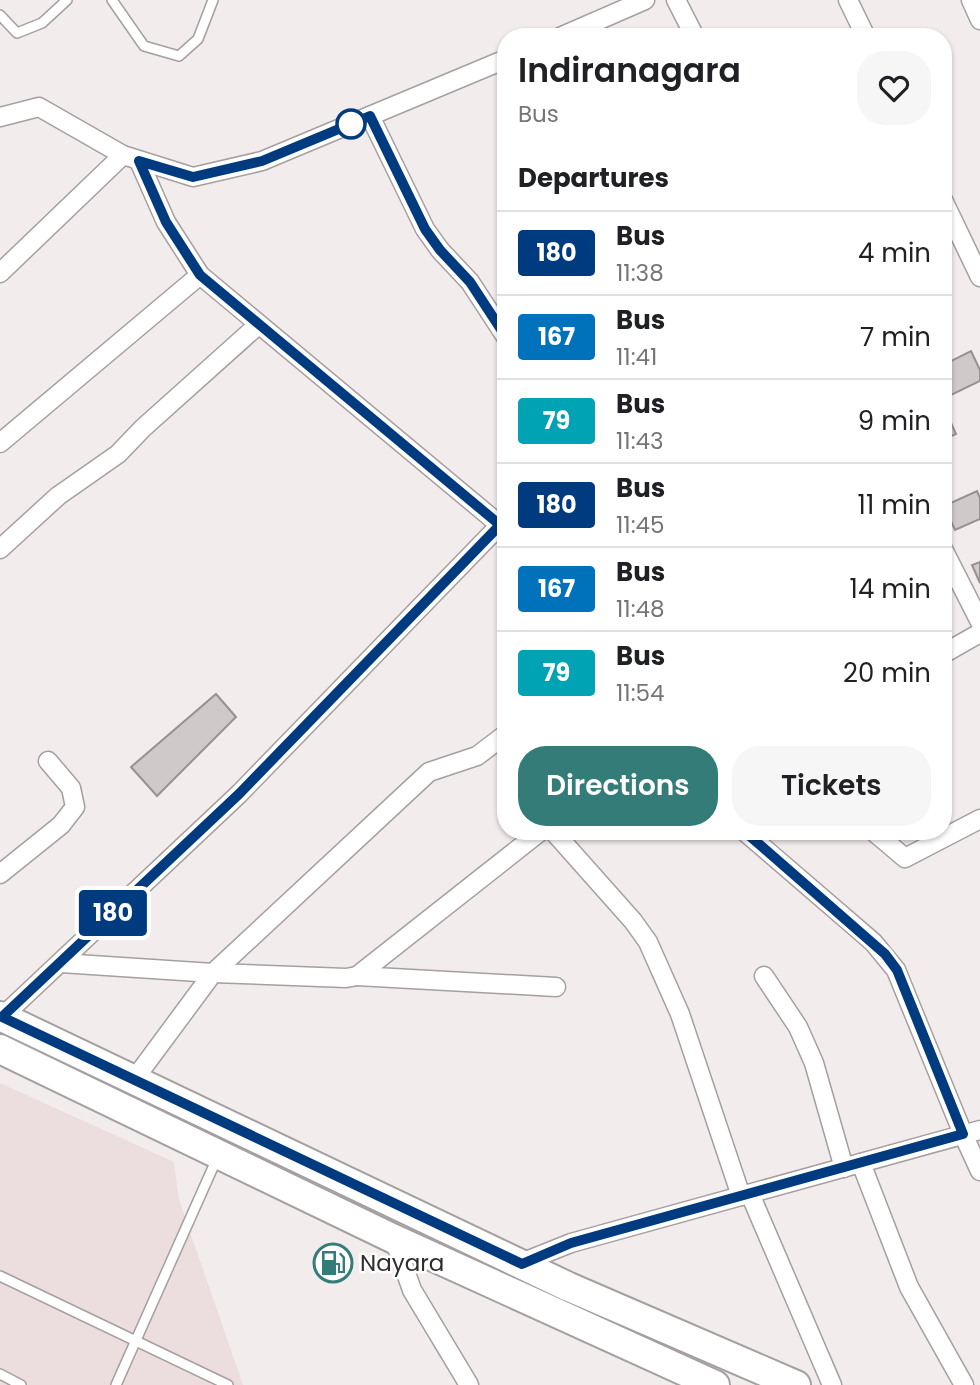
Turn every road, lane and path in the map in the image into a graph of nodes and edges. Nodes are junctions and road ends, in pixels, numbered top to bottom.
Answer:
1 (67, 0) edge
2 (112, 0) edge
3 (213, 0) edge
4 (645, 0) edge
5 (676, 0) edge
6 (848, 0) edge
7 (971, 0) edge
8 (0, 15) edge
9 (980, 20) edge
10 (580, 28) edge
11 (690, 28) edge
12 (862, 28) edge
13 (497, 63) edge
14 (370, 116) junction
15 (0, 117) edge
16 (131, 158) junction
17 (952, 219) edge
18 (0, 274) edge
19 (200, 275) junction
20 (980, 277) edge
21 (497, 323) edge
22 (258, 325) junction
23 (0, 443) edge
24 (497, 523) edge
25 (497, 534) edge
26 (0, 550) edge
27 (952, 568) edge
28 (980, 622) edge
29 (980, 633) edge
30 (952, 649) edge
31 (497, 741) edge
32 (48, 761) dead end
33 (980, 819) edge
34 (952, 834) edge
35 (530, 840) edge
36 (561, 840) edge
37 (754, 840) edge
38 (884, 840) edge
39 (940, 840) edge
40 (0, 874) edge
41 (61, 963) junction
42 (213, 973) junction
43 (357, 976) junction
44 (764, 976) dead end
45 (556, 987) dead end
46 (1, 1017) edge
47 (0, 1049) edge
48 (133, 1080) junction
49 (972, 1132) edge
50 (219, 1154) junction
51 (289, 1154) junction
52 (853, 1166) junction
53 (980, 1171) edge
54 (277, 1182) junction
55 (745, 1195) junction
56 (394, 1239) junction
57 (522, 1264) junction
58 (0, 1276) edge
59 (511, 1293) junction
60 (136, 1342) junction
61 (0, 1374) edge
62 (21, 1385) edge
63 (116, 1385) edge
64 (228, 1385) edge
65 (469, 1385) edge
66 (715, 1385) edge
67 (796, 1385) edge
68 (832, 1385) edge
69 (964, 1385) edge

1 - 8 lane
2 - 3 lane
4 - 10 street
5 - 11 street
6 - 12 street
7 - 9 street
13 - 14 street
14 - 16 street
14 - 21 street
15 - 16 street
16 - 18 street
16 - 19 street
17 - 20 street
19 - 22 street
19 - 23 street
22 - 24 street
22 - 26 street
25 - 41 street
27 - 28 street
29 - 30 street
31 - 42 street
32 - 40 street
33 - 34 street
35 - 43 street
36 - 55 street
37 - 49 street
38 - 39 street
41 - 42 street
41 - 46 street
42 - 43 street
42 - 48 street
43 - 45 street
44 - 52 street
46 - 48 main road
47 - 50 main road
48 - 51 main road
49 - 52 street
49 - 53 street
50 - 54 main road
50 - 60 lane
51 - 54 main road
51 - 57 main road
52 - 55 street
52 - 69 street
54 - 56 main road
55 - 57 street
55 - 68 street
56 - 59 main road
56 - 65 street
57 - 59 main road
57 - 67 main road
58 - 60 lane
59 - 66 main road
60 - 63 lane
60 - 64 lane
61 - 62 lane

